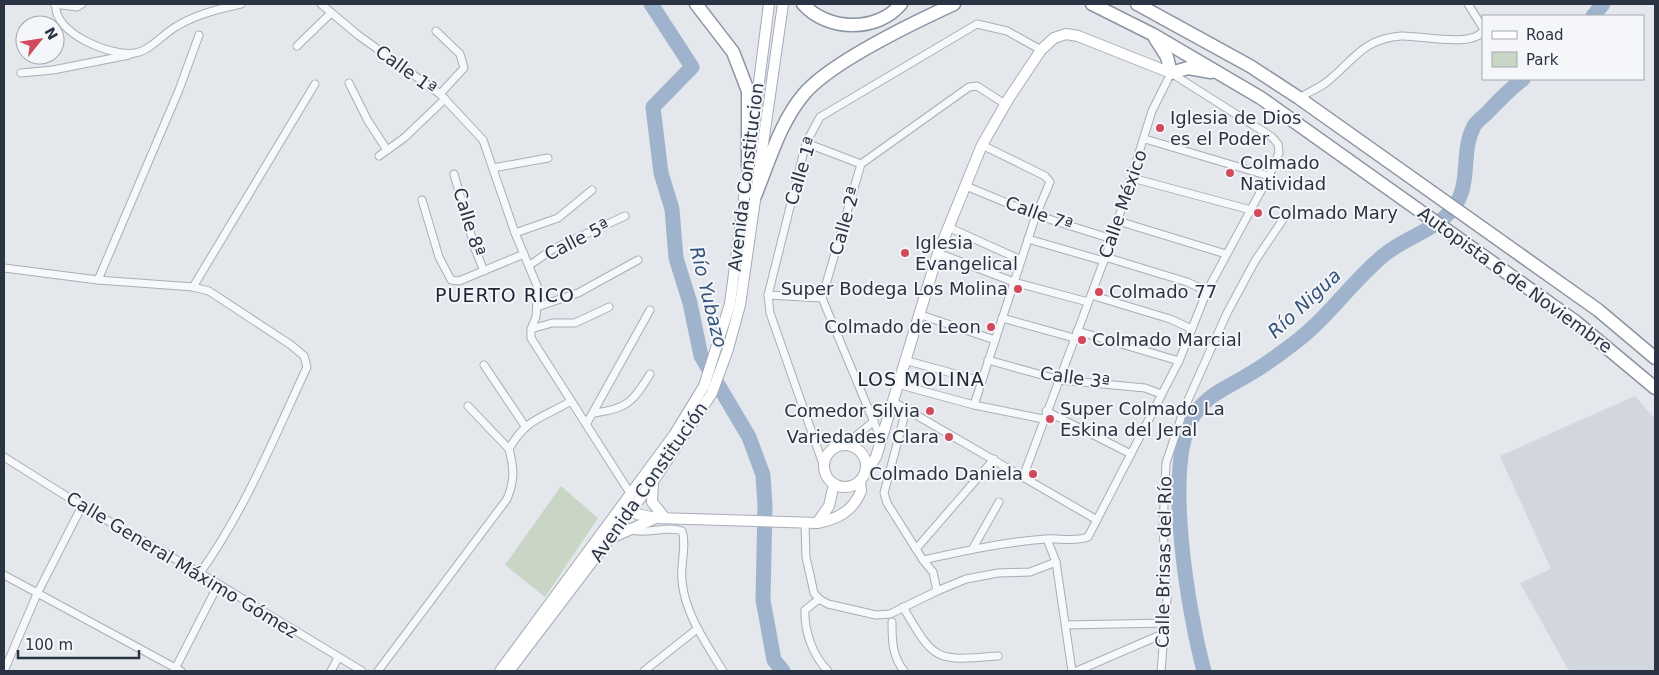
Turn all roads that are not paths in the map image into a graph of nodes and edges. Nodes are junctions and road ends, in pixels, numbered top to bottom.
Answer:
1 (55, 4) edge
2 (82, 4) edge
3 (241, 4) edge
4 (321, 4) edge
5 (696, 4) edge
6 (769, 4) edge
7 (783, 4) edge
8 (803, 4) edge
9 (901, 4) edge
10 (954, 4) edge
11 (1091, 4) edge
12 (1137, 4) edge
13 (1468, 4) edge
14 (331, 13) junction
15 (1482, 28) edge
16 (436, 31) dead end
17 (1482, 31) edge
18 (1152, 34) junction
19 (200, 35) dead end
20 (297, 46) dead end
21 (1041, 50) junction
22 (136, 53) junction
23 (1171, 72) junction
24 (22, 73) dead end
25 (1226, 76) junction
26 (349, 83) dead end
27 (315, 84) dead end
28 (442, 97) junction
29 (1298, 98) junction
30 (1005, 104) junction
31 (1145, 139) junction
32 (806, 143) junction
33 (982, 146) junction
34 (387, 150) junction
35 (380, 156) dead end
36 (548, 158) dead end
37 (861, 164) junction
38 (748, 167) junction
39 (493, 168) junction
40 (454, 174) dead end
41 (1270, 176) junction
42 (1132, 178) junction
43 (966, 186) junction
44 (592, 190) dead end
45 (755, 196) junction
46 (422, 200) dead end
47 (1251, 210) junction
48 (1288, 212) dead end
49 (1036, 215) junction
50 (625, 216) dead end
51 (1118, 221) junction
52 (948, 227) junction
53 (516, 234) junction
54 (1028, 239) junction
55 (1112, 239) junction
56 (938, 253) junction
57 (524, 254) junction
58 (1226, 254) junction
59 (1104, 259) junction
60 (638, 260) dead end
61 (1021, 260) junction
62 (530, 265) junction
63 (4, 268) edge
64 (484, 271) junction
65 (98, 280) junction
66 (1014, 282) junction
67 (193, 287) junction
68 (1207, 291) junction
69 (768, 295) junction
70 (822, 298) junction
71 (1090, 298) junction
72 (735, 304) junction
73 (536, 307) junction
74 (609, 307) dead end
75 (650, 310) dead end
76 (918, 314) junction
77 (1002, 318) junction
78 (530, 329) junction
79 (1192, 329) junction
80 (1076, 334) junction
81 (995, 340) junction
82 (1655, 358) edge
83 (904, 360) junction
84 (988, 360) junction
85 (1179, 360) junction
86 (484, 365) dead end
87 (650, 374) dead end
88 (1060, 380) junction
89 (982, 381) junction
90 (897, 384) junction
91 (1655, 388) edge
92 (1161, 394) junction
93 (571, 401) junction
94 (892, 401) junction
95 (974, 405) junction
96 (468, 406) dead end
97 (906, 410) junction
98 (1046, 411) junction
99 (594, 413) junction
100 (1043, 419) junction
101 (874, 421) junction
102 (587, 423) junction
103 (525, 426) junction
104 (881, 440) junction
105 (844, 446) junction
106 (509, 449) junction
107 (1132, 454) junction
108 (994, 459) junction
109 (5, 460) edge
110 (824, 467) junction
111 (1023, 476) junction
112 (862, 478) junction
113 (654, 480) junction
114 (834, 484) junction
115 (630, 493) junction
116 (999, 502) dead end
117 (622, 504) junction
118 (82, 506) junction
119 (631, 511) junction
120 (663, 518) junction
121 (1096, 520) junction
122 (805, 523) junction
123 (818, 523) junction
124 (626, 526) junction
125 (1047, 539) junction
126 (974, 548) junction
127 (916, 549) junction
128 (923, 560) junction
129 (1056, 562) junction
130 (200, 573) junction
131 (4, 575) edge
132 (218, 585) junction
133 (937, 591) junction
134 (37, 594) junction
135 (819, 599) junction
136 (903, 607) junction
137 (892, 622) dead end
138 (1166, 623) junction
139 (1066, 625) junction
140 (697, 629) junction
141 (1165, 634) junction
142 (998, 656) dead end
143 (338, 658) junction
144 (177, 670) edge
145 (4, 671) edge
146 (331, 671) edge
147 (362, 671) edge
148 (378, 671) edge
149 (500, 671) edge
150 (509, 671) edge
151 (644, 671) edge
152 (723, 671) edge
153 (828, 671) edge
154 (904, 671) edge
155 (1072, 671) edge
156 (1077, 671) edge
157 (1161, 671) edge

1 - 2 street
1 - 22 street
3 - 22 street
4 - 14 street, Calle 1ª
5 - 38 highway
6 - 38 main road, Avenida Constitucion
7 - 45 main road, Avenida Constitución
8 - 9 highway
10 - 45 highway
11 - 18 highway, Autopista 6 de Noviembre
12 - 29 highway, Autopista 6 de Noviembre
13 - 15 street
14 - 20 street
14 - 28 street, Calle 1ª
16 - 28 street
17 - 29 street
18 - 23 highway
18 - 25 highway, Autopista 6 de Noviembre
19 - 65 street
21 - 23 main road
21 - 30 main road
21 - 32 street, Calle 1ª
22 - 24 street
23 - 25 highway
23 - 31 street, Calle México
23 - 41 street
25 - 91 highway, Autopista 6 de Noviembre
26 - 34 street
27 - 67 street
28 - 34 street
28 - 39 street, Calle 1ª
29 - 82 highway, Autopista 6 de Noviembre
30 - 33 main road
30 - 37 street, Calle 2ª
31 - 41 street
31 - 42 street, Calle México
32 - 37 street
32 - 69 street, Calle 1ª
33 - 43 main road
33 - 49 street
34 - 35 street
36 - 39 street
37 - 70 street, Calle 2ª
38 - 72 main road, Avenida Constitucion
39 - 53 street, Calle 1ª
40 - 64 street, Calle 8ª
41 - 47 street
42 - 47 street
42 - 51 street, Calle México
43 - 49 street, Calle 7ª
43 - 52 main road
44 - 53 street
45 - 72 main road, Avenida Constitución
46 - 64 street
47 - 58 street
48 - 138 street, Calle Brisas del Río
49 - 54 street
49 - 55 street, Calle 7ª
50 - 62 street, Calle 5ª
51 - 55 street, Calle México
51 - 58 street
52 - 56 main road
52 - 61 street
53 - 57 street, Calle 1ª
54 - 59 street
54 - 61 street
55 - 59 street, Calle México
56 - 66 street
56 - 76 main road
57 - 62 street, Calle 1ª
57 - 64 street
58 - 68 street
59 - 68 street
59 - 71 street, Calle México
60 - 73 street
61 - 66 street
62 - 73 street, Calle 1ª
63 - 65 street
65 - 67 street
66 - 71 street
66 - 77 street
67 - 130 street
68 - 79 street
69 - 70 street
69 - 110 street, Calle 1ª
70 - 101 street
71 - 79 street
71 - 80 street, Calle México
72 - 113 main road, Avenida Constitución
72 - 115 main road, Avenida Constitucion
73 - 78 street, Calle 1ª
74 - 78 street
75 - 99 street
76 - 81 street
76 - 83 main road
77 - 80 street
77 - 81 street
78 - 93 street
79 - 85 street
80 - 85 street
80 - 88 street, Calle México
81 - 84 street
83 - 89 street
83 - 90 main road
84 - 88 street, Calle 3ª
84 - 89 street
85 - 92 street
86 - 103 street
87 - 99 street
88 - 92 street, Calle 3ª
88 - 98 street, Calle México
89 - 95 street
90 - 94 main road
90 - 95 street
92 - 107 street
93 - 102 street
93 - 103 street
94 - 97 street
94 - 104 main road
95 - 100 street
96 - 106 street
97 - 108 street
97 - 127 street
98 - 100 street, Calle México
98 - 107 street
99 - 102 street
100 - 111 street, Calle México
101 - 104 street
101 - 105 street
102 - 115 street
103 - 106 street
104 - 112 main road
105 - 110 main road
105 - 112 main road
106 - 148 street
107 - 121 street
108 - 111 street
108 - 127 street
109 - 118 street, Calle General Máximo Gómez
110 - 114 main road
111 - 121 street
112 - 114 main road
112 - 123 main road
113 - 119 main road, Avenida Constitución
113 - 120 main road
114 - 123 main road
115 - 117 main road, Avenida Constitucion
116 - 126 street
117 - 119 main road
117 - 149 main road, Avenida Constitucion
118 - 130 street, Calle General Máximo Gómez
118 - 134 street
119 - 120 main road
119 - 124 main road, Avenida Constitución
120 - 122 main road
120 - 124 main road
121 - 125 street
122 - 123 main road
122 - 135 street
124 - 140 street
124 - 150 main road, Avenida Constitución
125 - 126 street
125 - 129 street
126 - 128 street
127 - 128 street
128 - 133 street
129 - 133 street
129 - 139 street
130 - 132 street, Calle General Máximo Gómez
131 - 134 street
132 - 143 street, Calle General Máximo Gómez
132 - 144 street
133 - 136 street
134 - 144 street
134 - 145 street
135 - 136 street
135 - 153 street
136 - 142 street
137 - 154 street
138 - 139 street
138 - 141 street, Calle Brisas del Río
139 - 155 street
140 - 151 street
140 - 152 street
141 - 156 street
141 - 157 street, Calle Brisas del Río
143 - 146 street
143 - 147 street, Calle General Máximo Gómez

